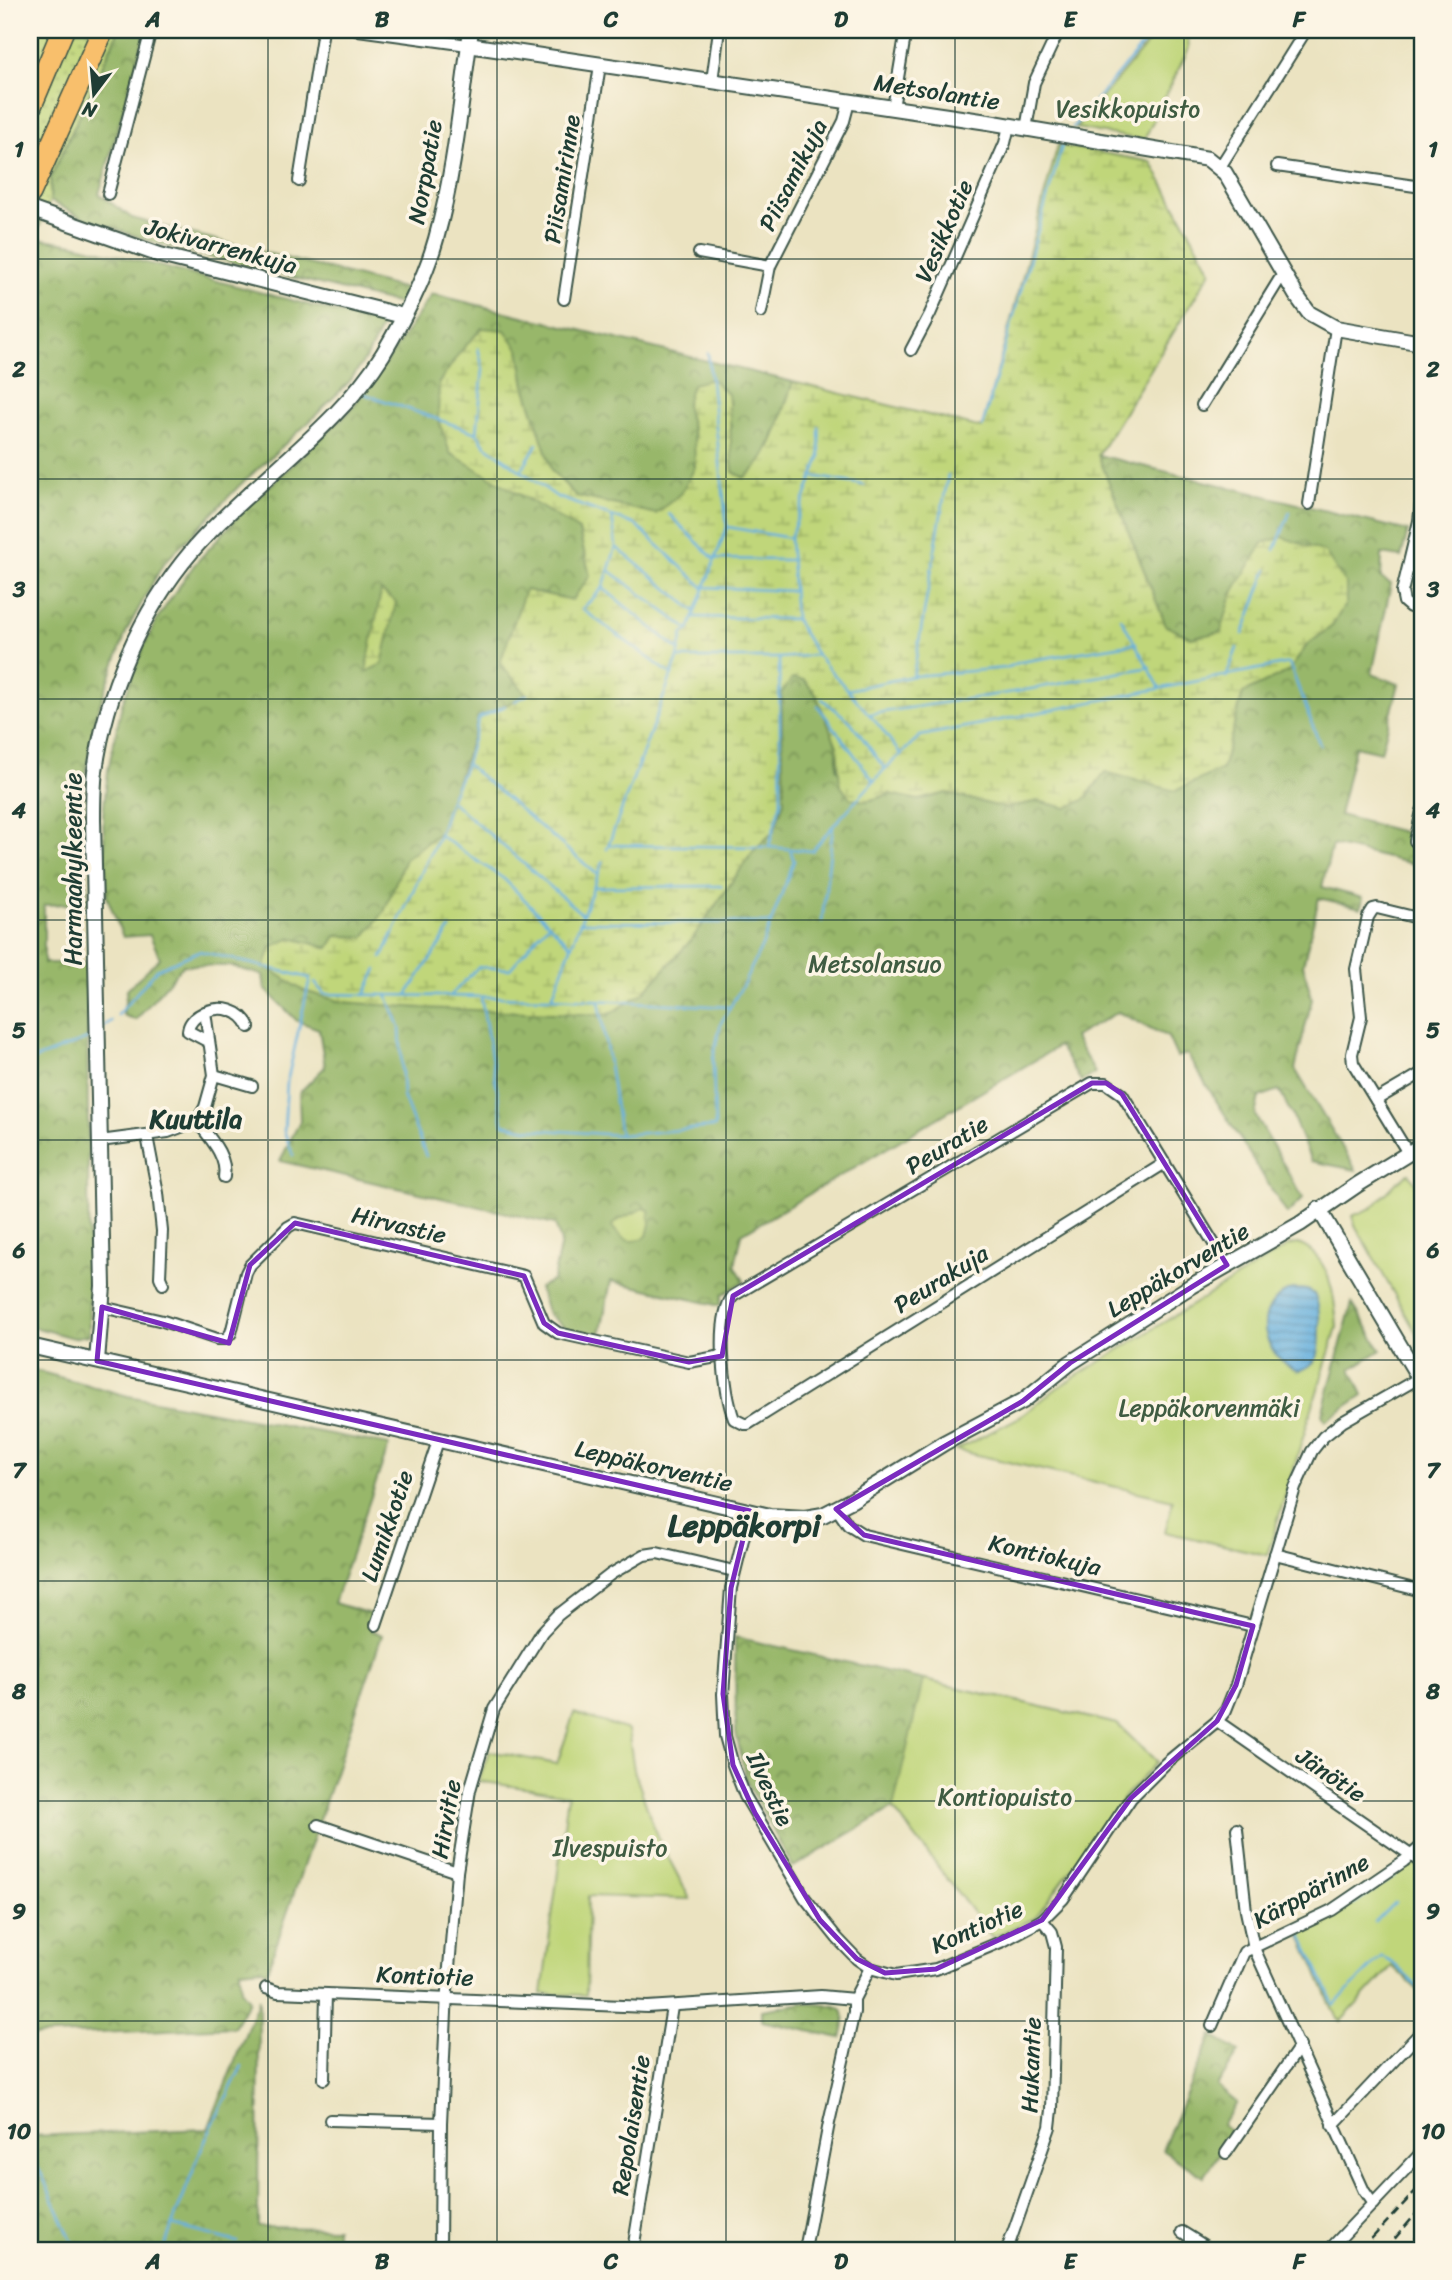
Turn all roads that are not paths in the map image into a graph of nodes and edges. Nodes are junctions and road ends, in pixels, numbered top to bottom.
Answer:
1 (63, 30) edge
2 (103, 30) edge
3 (151, 30) edge
4 (323, 30) edge
5 (358, 30) edge
6 (471, 30) edge
7 (719, 30) edge
8 (906, 30) edge
9 (1059, 30) edge
10 (1306, 30) edge
11 (468, 45) junction
12 (600, 65) junction
13 (712, 81) junction
14 (849, 102) junction
15 (30, 108) edge
16 (894, 108) junction
17 (1009, 126) junction
18 (1026, 129) junction
19 (1277, 166) dead end
20 (1220, 167) junction
21 (299, 181) dead end
22 (1422, 187) edge
23 (30, 193) edge
24 (108, 194) dead end
25 (30, 209) edge
26 (699, 253) dead end
27 (770, 266) junction
28 (1284, 275) junction
29 (564, 299) dead end
30 (761, 312) dead end
31 (403, 316) junction
32 (1336, 328) junction
33 (1422, 343) edge
34 (911, 351) dead end
35 (1202, 405) dead end
36 (1422, 495) edge
37 (1309, 504) dead end
38 (1422, 610) edge
39 (1422, 811) edge
40 (1415, 841) dead end
41 (1422, 919) edge
42 (205, 1012) junction
43 (249, 1027) dead end
44 (209, 1042) junction
45 (1422, 1073) edge
46 (214, 1075) junction
47 (252, 1086) dead end
48 (1376, 1100) junction
49 (197, 1121) junction
50 (147, 1136) junction
51 (100, 1141) junction
52 (1422, 1145) edge
53 (1408, 1153) junction
54 (1165, 1163) junction
55 (223, 1177) dead end
56 (1319, 1209) junction
57 (1227, 1265) junction
58 (163, 1284) dead end
59 (102, 1307) junction
60 (30, 1346) edge
61 (722, 1356) junction
62 (97, 1361) junction
63 (1421, 1380) edge
64 (738, 1422) joint
65 (438, 1441) junction
66 (837, 1509) junction
67 (750, 1511) junction
68 (1275, 1554) junction
69 (734, 1571) junction
70 (1422, 1591) edge
71 (376, 1625) dead end
72 (1253, 1626) junction
73 (1217, 1721) junction
74 (318, 1825) dead end
75 (1237, 1829) dead end
76 (1422, 1846) edge
77 (1411, 1855) junction
78 (1422, 1863) edge
79 (457, 1872) junction
80 (1042, 1920) junction
81 (1254, 1948) junction
82 (870, 1968) junction
83 (266, 1988) dead end
84 (326, 1994) junction
85 (447, 1998) junction
86 (854, 1999) junction
87 (671, 2007) junction
88 (1212, 2026) dead end
89 (1422, 2031) edge
90 (1300, 2046) junction
91 (324, 2079) dead end
92 (330, 2120) dead end
93 (441, 2123) junction
94 (1333, 2124) junction
95 (1226, 2152) dead end
96 (1422, 2152) edge
97 (1373, 2204) junction
98 (1181, 2232) dead end
99 (440, 2250) edge
100 (633, 2250) edge
101 (805, 2250) edge
102 (1007, 2250) edge
103 (1211, 2250) edge
104 (1329, 2250) edge

1 - 15 highway
2 - 23 highway
3 - 24 street
4 - 21 street
5 - 11 street, Metsolantie
6 - 11 street, Norppatie
7 - 13 street
8 - 16 street
9 - 18 street
10 - 20 street
11 - 12 street, Metsolantie
11 - 31 street, Norppatie
12 - 13 street, Metsolantie
12 - 29 street, Piisamirinne
13 - 14 street, Metsolantie
14 - 16 street, Metsolantie
14 - 27 street, Piisamikuja
16 - 17 street, Metsolantie
17 - 18 street, Metsolantie
17 - 34 street, Vesikkotie
18 - 20 street, Metsolantie
19 - 22 street
20 - 28 street
25 - 31 street, Jokivarrenkuja
26 - 27 street, Piisamikuja
27 - 30 street, Piisamikuja
28 - 32 street
28 - 35 street
31 - 51 street, Harmaahylkeentie
32 - 33 street
32 - 37 street
36 - 38 street
39 - 40 street
41 - 48 street
42 - 43 street
42 - 44 street
42 - 44 street
44 - 46 street
45 - 48 street
46 - 47 street
46 - 49 street
48 - 53 street
49 - 50 street
49 - 55 street
50 - 51 street
50 - 58 street
51 - 59 street, Harmaahylkeentie
52 - 53 street, Leppäkorventie
53 - 56 street, Leppäkorventie
54 - 57 street, Peuratie
54 - 61 street, Peuratie
54 - 64 street, Peurakuja
56 - 57 street, Leppäkorventie
56 - 63 street
57 - 66 street, Leppäkorventie
59 - 61 street, Hirvastie
59 - 62 street, Harmaahylkeentie
60 - 62 street, Leppäkorventie
61 - 64 street, Peuratie
62 - 65 street, Leppäkorventie
63 - 68 street, Kontiotie
65 - 67 street, Leppäkorventie
65 - 71 street, Lumikkotie
66 - 67 street, Leppäkorventie
66 - 72 street, Kontiokuja
67 - 69 street, Ilvestie
68 - 70 street
68 - 72 street, Kontiotie
69 - 79 street, Hirvitie
69 - 82 street, Ilvestie
72 - 73 street, Kontiotie
73 - 77 street, Jänötie
73 - 80 street, Kontiotie
74 - 79 street
75 - 81 street
76 - 77 street, Kärppärinne
77 - 78 street, Jänötie
77 - 81 street, Kärppärinne
79 - 85 street, Hirvitie
80 - 82 street, Kontiotie
80 - 102 street, Hukantie
81 - 88 street
81 - 90 street, Kärppärinne
82 - 86 street
83 - 84 street, Kontiotie
84 - 85 street, Kontiotie
84 - 91 street
85 - 87 street, Kontiotie
85 - 93 street, Hirvitie
86 - 87 street, Kontiotie
86 - 101 street
87 - 100 street, Repolaisentie
89 - 94 street
90 - 94 street, Kärppärinne
90 - 95 street
92 - 93 street
93 - 99 street, Hirvitie
94 - 97 street, Kärppärinne
96 - 97 street
97 - 104 street
98 - 103 street

